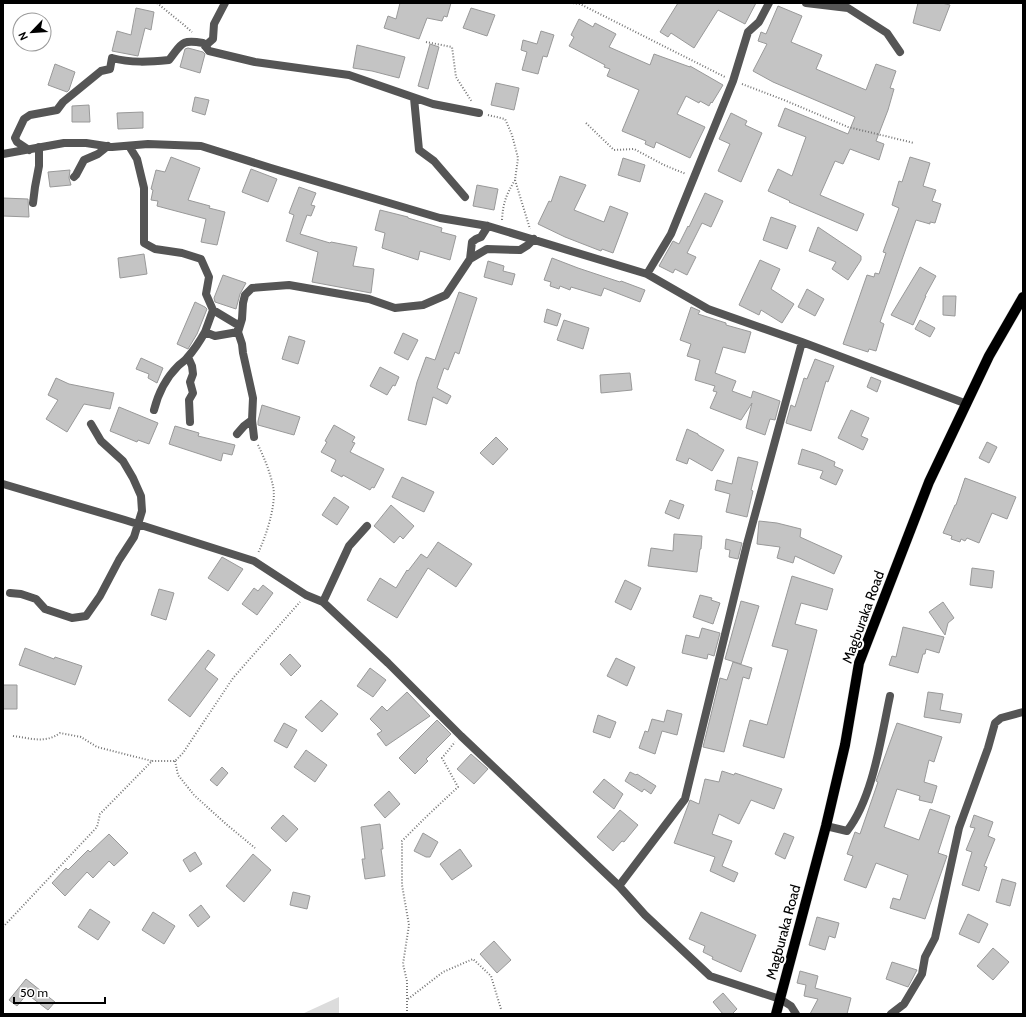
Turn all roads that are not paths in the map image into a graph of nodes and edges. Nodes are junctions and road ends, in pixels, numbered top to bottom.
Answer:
1 (225, 3) edge
2 (769, 3) edge
3 (806, 3) edge
4 (204, 45) junction
5 (900, 52) dead end
6 (414, 98) junction
7 (479, 113) road end
8 (108, 146) junction
9 (129, 146) junction
10 (39, 147) junction
11 (29, 150) junction
12 (3, 154) edge
13 (74, 177) dead end
14 (465, 197) dead end
15 (33, 203) dead end
16 (488, 226) junction
17 (534, 239) junction
18 (470, 259) junction
19 (647, 274) junction
20 (1023, 298) edge
21 (213, 310) junction
22 (205, 332) junction
23 (238, 332) junction
24 (802, 342) junction
25 (188, 357) junction
26 (967, 404) junction
27 (154, 410) dead end
28 (252, 420) junction
29 (190, 422) dead end
30 (90, 424) dead end
31 (237, 434) dead end
32 (254, 437) road end
33 (3, 484) edge
34 (139, 525) junction
35 (367, 526) dead end
36 (10, 593) dead end
37 (323, 602) junction
38 (890, 696) dead end
39 (1023, 712) edge
40 (826, 826) junction
41 (619, 886) junction
42 (780, 999) junction
43 (776, 1014) edge
44 (796, 1014) edge
45 (891, 1014) edge

1 - 4 street
2 - 19 street
3 - 5 street
4 - 6 street
4 - 11 street
6 - 7 street
6 - 14 street
8 - 9 street
8 - 10 street
8 - 13 street
9 - 16 street
9 - 21 street
10 - 11 street
10 - 15 street
11 - 12 street
16 - 17 street
16 - 18 street
17 - 18 street
17 - 19 street
18 - 23 street
19 - 24 street
20 - 26 main road, Magburaka Road
21 - 22 street
21 - 23 street
22 - 23 street
22 - 25 street
23 - 28 street
24 - 26 street
24 - 41 street
25 - 27 street
25 - 29 street
26 - 40 main road, Magburaka Road
28 - 31 street
28 - 32 street
30 - 34 street
33 - 34 street
34 - 36 street
34 - 37 street
35 - 37 street
37 - 41 street
38 - 40 street
39 - 45 street
40 - 42 main road, Magburaka Road
41 - 42 street
42 - 43 main road, Magburaka Road
42 - 44 street

